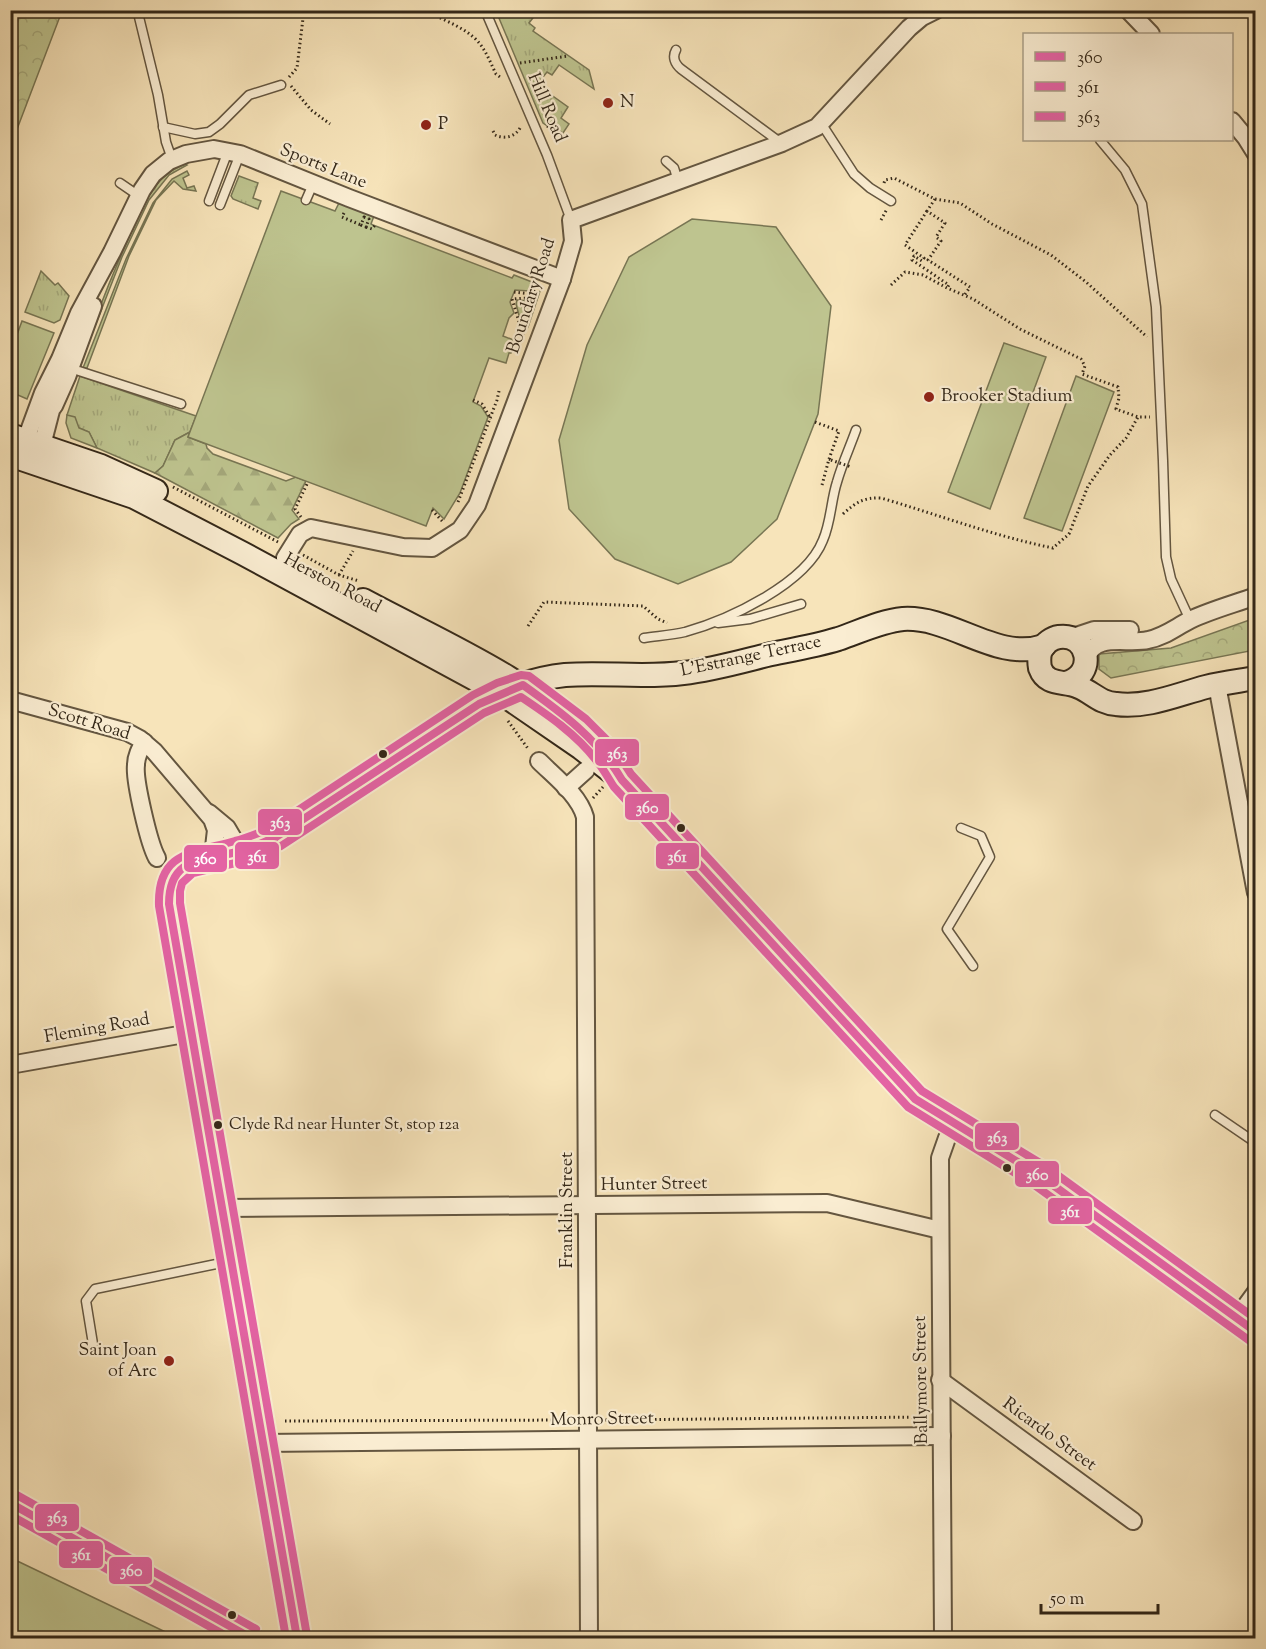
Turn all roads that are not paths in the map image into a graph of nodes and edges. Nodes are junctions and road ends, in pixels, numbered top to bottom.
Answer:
1 (485, 10) edge
2 (936, 10) edge
3 (1128, 10) edge
4 (139, 17) dead end
5 (1150, 33) edge
6 (676, 50) dead end
7 (281, 85) dead end
8 (1233, 122) edge
9 (821, 123) junction
10 (163, 127) junction
11 (1101, 141) edge
12 (782, 143) junction
13 (234, 152) junction
14 (1256, 154) edge
15 (172, 159) junction
16 (666, 160) dead end
17 (678, 181) junction
18 (120, 183) dead end
19 (313, 184) junction
20 (139, 196) junction
21 (306, 200) dead end
22 (209, 201) dead end
23 (891, 201) road end
24 (220, 204) dead end
25 (571, 220) junction
26 (112, 252) junction
27 (562, 279) junction
28 (60, 359) junction
29 (79, 371) dead end
30 (181, 404) dead end
31 (54, 406) junction
32 (856, 430) dead end
33 (24, 449) edge
34 (284, 546) junction
35 (1256, 596) edge
36 (801, 604) dead end
37 (358, 615) junction
38 (1190, 620) junction
39 (709, 625) junction
40 (880, 629) junction
41 (644, 638) dead end
42 (1054, 641) junction
43 (1086, 659) junction
44 (1042, 671) junction
45 (1256, 678) edge
46 (1066, 683) junction
47 (522, 685) junction
48 (1211, 686) junction
49 (10, 700) edge
50 (502, 704) junction
51 (144, 742) junction
52 (539, 761) road end
53 (586, 770) dead end
54 (614, 782) junction
55 (566, 788) junction
56 (208, 813) junction
57 (961, 828) dead end
58 (240, 850) junction
59 (206, 857) junction
60 (157, 858) dead end
61 (1256, 893) edge
62 (973, 966) dead end
63 (190, 1033) junction
64 (10, 1065) edge
65 (1215, 1115) dead end
66 (958, 1127) junction
67 (1256, 1143) edge
68 (588, 1206) junction
69 (222, 1208) junction
70 (940, 1230) junction
71 (231, 1261) junction
72 (1256, 1292) edge
73 (1237, 1318) junction
74 (1256, 1332) edge
75 (93, 1344) dead end
76 (940, 1380) junction
77 (942, 1436) junction
78 (589, 1440) junction
79 (263, 1443) junction
80 (10, 1503) edge
81 (1133, 1521) dead end
82 (251, 1638) edge
83 (297, 1638) edge
84 (590, 1638) edge
85 (943, 1638) edge

1 - 25 lane, Hill Road
2 - 9 street, Boundary Road
3 - 5 street
4 - 10 lane
6 - 12 lane
7 - 10 lane
8 - 14 street
9 - 12 street, Boundary Road
9 - 23 lane
10 - 15 lane
11 - 38 lane
12 - 17 street, Boundary Road
13 - 15 street, Sports Lane
13 - 19 street, Sports Lane
13 - 22 lane
13 - 24 lane
15 - 20 street, Sports Lane
16 - 17 lane
17 - 25 street, Boundary Road
18 - 20 lane
19 - 21 lane
19 - 27 street, Sports Lane
20 - 26 street, Sports Lane
25 - 27 street, Boundary Road
26 - 28 street, Sports Lane
26 - 31 street, Sports Lane
27 - 34 street, Boundary Road
28 - 31 street, Sports Lane
28 - 33 street, Sports Lane
29 - 30 lane
31 - 33 street, Sports Lane
32 - 39 lane
33 - 34 street, Herston Road
33 - 37 street, Herston Road
34 - 37 street
34 - 47 street, Herston Road
35 - 38 street, L'Estrange Terrace
36 - 39 lane
37 - 50 street, Herston Road
38 - 42 street, L'Estrange Terrace
38 - 43 street, L'Estrange Terrace
39 - 41 lane
40 - 42 street, L'Estrange Terrace
40 - 44 street, L'Estrange Terrace
40 - 47 street, L'Estrange Terrace
42 - 43 street
42 - 44 street
43 - 46 street, L'Estrange Terrace
43 - 48 street
44 - 46 street, L'Estrange Terrace
45 - 48 street
46 - 48 street
47 - 50 street, L'Estrange Terrace
47 - 54 street, Herston Road
48 - 61 street
49 - 51 street, Scott Road
50 - 54 street, Herston Road
50 - 58 street
51 - 56 street, Scott Road
51 - 60 street
52 - 55 street, Franklin Street
53 - 55 street
54 - 66 street, Herston Road
55 - 68 street, Franklin Street
56 - 58 street, Scott Road
56 - 59 street, Scott Road
57 - 62 lane
58 - 59 street
59 - 63 street
63 - 64 street, Fleming Road
63 - 69 street
65 - 67 lane
66 - 70 street, Ballymore Street
66 - 73 street, Herston Road
68 - 69 street, Hunter Street
68 - 70 street, Hunter Street
68 - 78 street, Franklin Street
69 - 71 street
70 - 76 street, Ballymore Street
71 - 75 lane
71 - 79 street
72 - 73 street
73 - 74 street, Herston Road
76 - 77 street, Ballymore Street
76 - 81 street, Ricardo Street
77 - 78 street, Monro Street
77 - 85 street, Ballymore Street
78 - 79 street, Monro Street
78 - 84 street, Franklin Street
79 - 83 street
80 - 82 street

